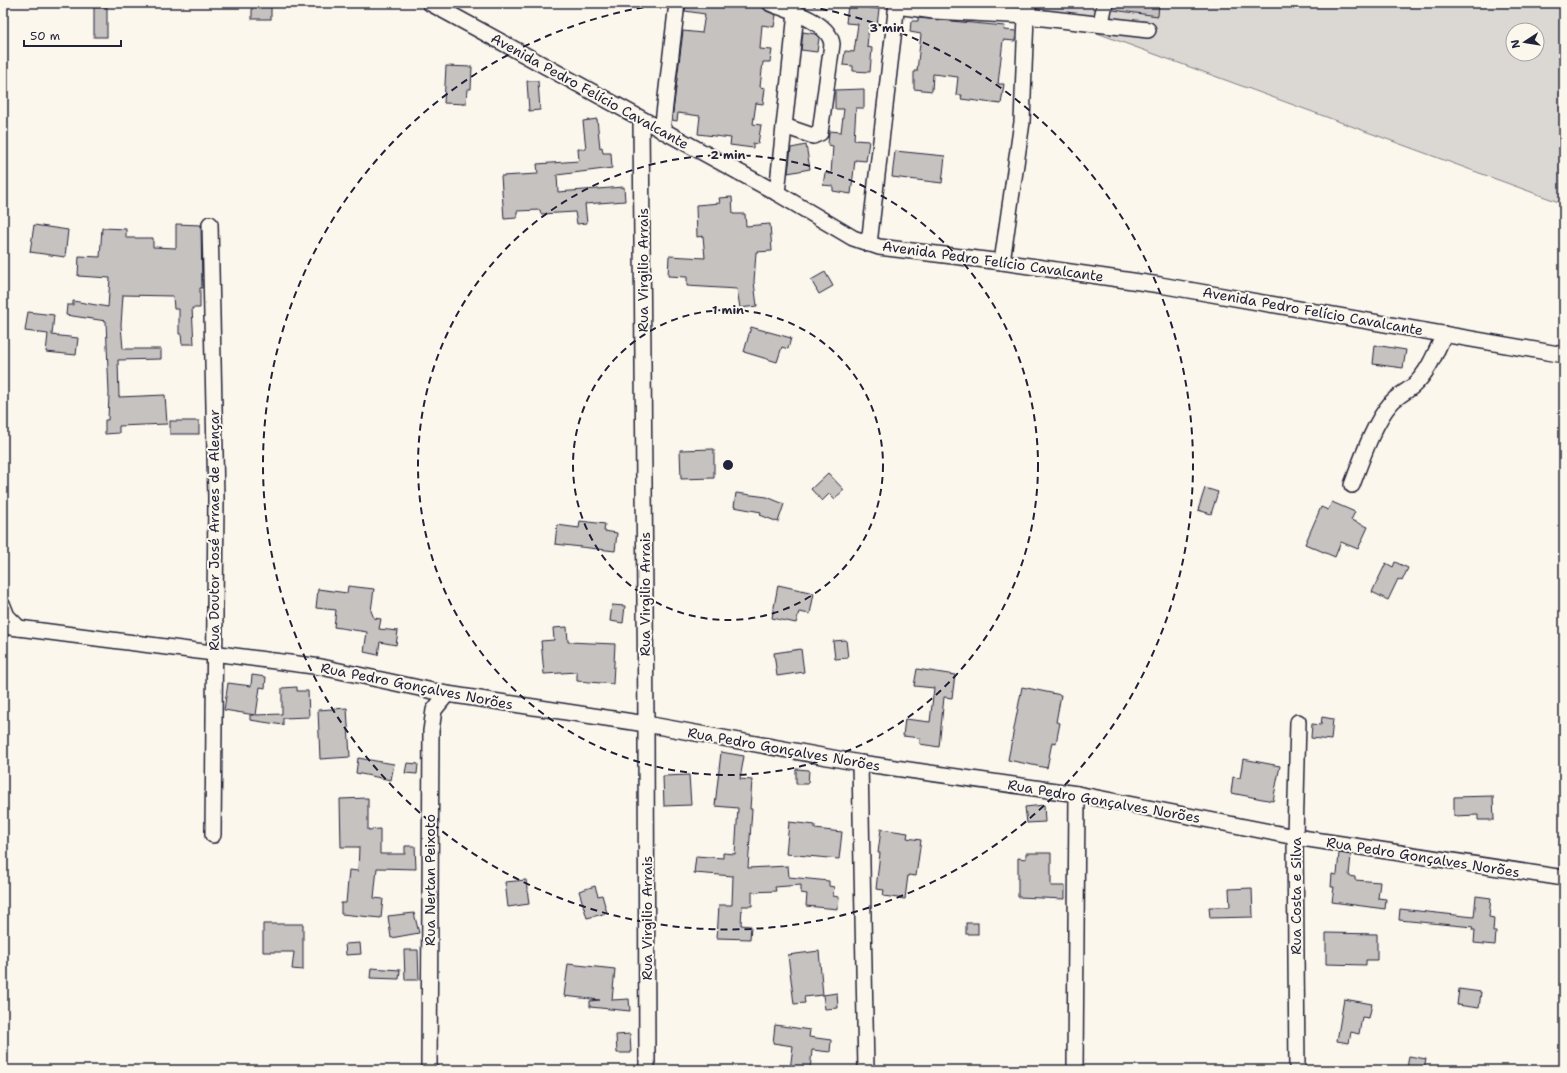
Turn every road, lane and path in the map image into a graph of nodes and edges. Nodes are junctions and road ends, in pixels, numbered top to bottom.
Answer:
1 (430, 3) edge
2 (677, 3) edge
3 (770, 3) edge
4 (1105, 3) edge
5 (897, 4) edge
6 (1027, 9) edge
7 (796, 13) junction
8 (1100, 23) junction
9 (1148, 30) dead end
10 (641, 119) junction
11 (784, 126) junction
12 (662, 131) junction
13 (777, 193) junction
14 (210, 224) dead end
15 (869, 244) junction
16 (1002, 262) junction
17 (1444, 334) junction
18 (1564, 355) edge
19 (1352, 485) dead end
20 (3, 606) edge
21 (3, 626) edge
22 (19, 628) junction
23 (214, 654) junction
24 (447, 694) junction
25 (1298, 722) dead end
26 (646, 724) junction
27 (860, 763) junction
28 (1076, 794) junction
29 (213, 836) dead end
30 (1295, 837) junction
31 (1564, 878) edge
32 (429, 1070) edge
33 (647, 1070) edge
34 (866, 1070) edge
35 (1075, 1070) edge
36 (1297, 1070) edge

1 - 10 street, Avenida Pedro Felício Cavalcante
2 - 12 street
3 - 7 street
4 - 8 street
5 - 6 street
5 - 15 street
6 - 8 street
6 - 16 street
7 - 11 street
7 - 11 street
8 - 9 street
10 - 12 street, Avenida Pedro Felício Cavalcante
10 - 26 street, Rua Virgilio Arrais
11 - 13 street
12 - 13 street, Avenida Pedro Felício Cavalcante
13 - 15 street, Avenida Pedro Felício Cavalcante
14 - 23 street, Rua Doutor José Arraes de Alençar
15 - 16 street, Avenida Pedro Felício Cavalcante
16 - 17 street, Avenida Pedro Felício Cavalcante
17 - 18 street, Avenida Pedro Felício Cavalcante
17 - 19 street
20 - 22 street
21 - 22 street, Rua Pedro Gonçalves Norões
22 - 23 street, Rua Pedro Gonçalves Norões
23 - 24 street, Rua Pedro Gonçalves Norões
23 - 29 street, Rua Doutor José Arraes de Alençar
24 - 26 street, Rua Pedro Gonçalves Norões
24 - 32 street, Rua Nertan Peixoto
25 - 30 street, Rua Costa e Silva
26 - 27 street, Rua Pedro Gonçalves Norões
26 - 33 street, Rua Virgilio Arrais
27 - 28 street, Rua Pedro Gonçalves Norões
27 - 34 street
28 - 30 street, Rua Pedro Gonçalves Norões
28 - 35 street
30 - 31 street, Rua Pedro Gonçalves Norões
30 - 36 street, Rua Costa e Silva

